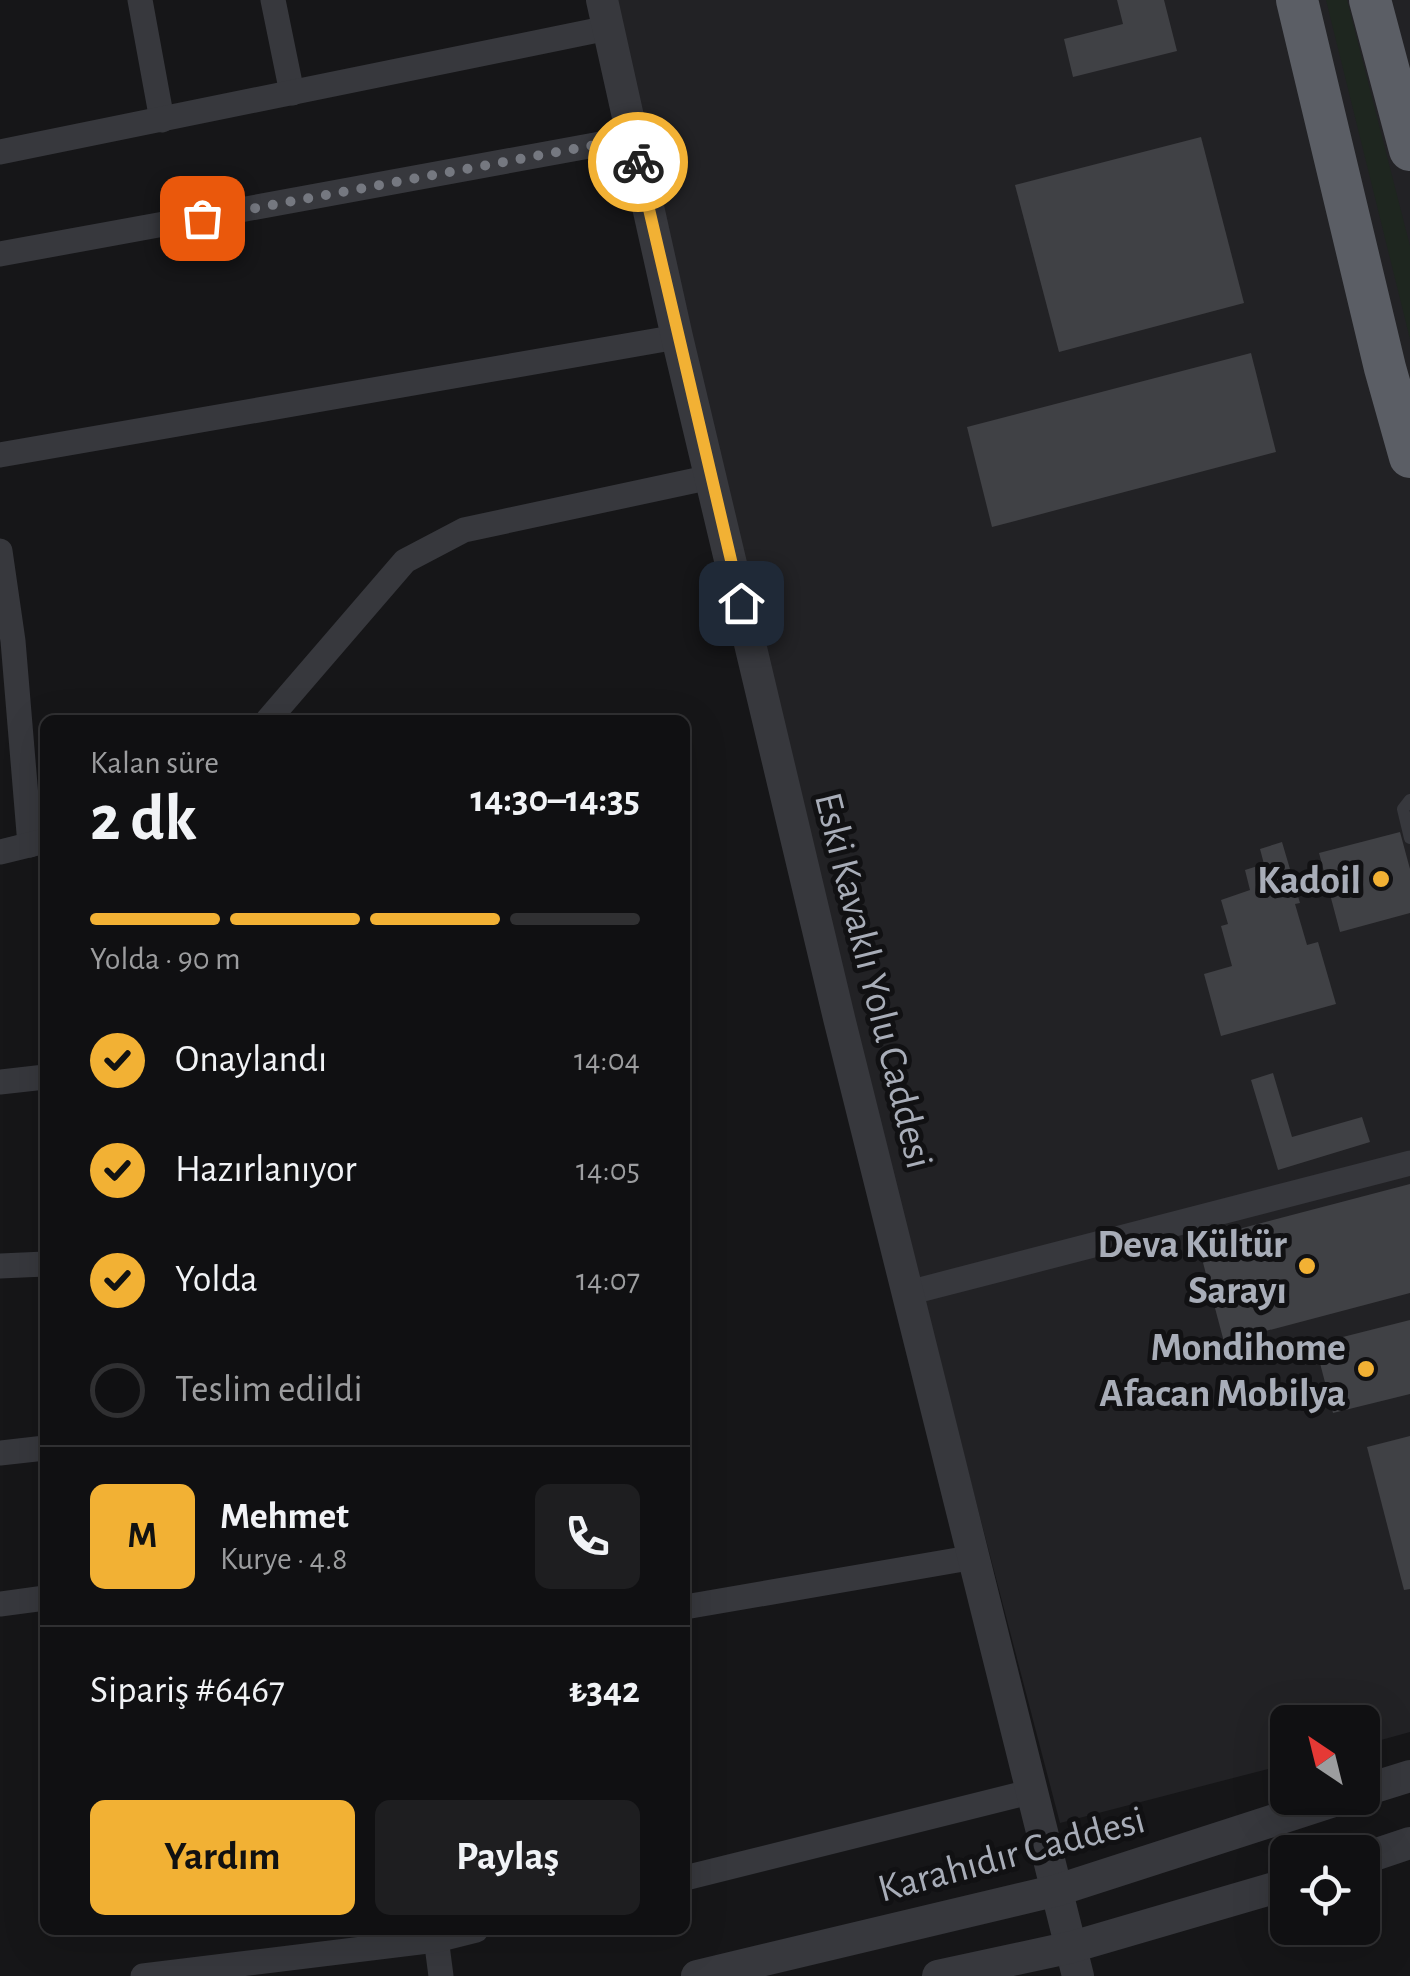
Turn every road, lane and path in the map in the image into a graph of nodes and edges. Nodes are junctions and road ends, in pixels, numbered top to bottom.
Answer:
1 (140, 0) edge
2 (273, 0) edge
3 (1297, 0) edge
4 (1370, 0) edge
5 (605, 14) edge
6 (292, 94) junction
7 (162, 120) junction
8 (633, 138) junction
9 (1410, 150) edge
10 (0, 152) edge
11 (0, 254) edge
12 (677, 337) junction
13 (0, 455) edge
14 (1410, 457) edge
15 (711, 477) junction
16 (0, 552) edge
17 (272, 715) edge
18 (1410, 800) edge
19 (1410, 838) edge
20 (37, 843) edge
21 (0, 852) edge
22 (40, 1078) edge
23 (0, 1082) edge
24 (1410, 1164) edge
25 (40, 1264) edge
26 (0, 1266) edge
27 (908, 1294) junction
28 (40, 1449) edge
29 (0, 1454) edge
30 (975, 1557) junction
31 (40, 1599) edge
32 (0, 1604) edge
33 (690, 1606) edge
34 (1410, 1776) edge
35 (1380, 1785) edge
36 (1034, 1791) junction
37 (1290, 1815) edge
38 (1410, 1843) edge
39 (1380, 1854) edge
40 (690, 1877) edge
41 (1058, 1890) junction
42 (1270, 1891) edge
43 (436, 1935) edge
44 (1075, 1961) edge
45 (143, 1976) edge
46 (440, 1976) edge
47 (697, 1976) edge
48 (938, 1976) edge

1 - 7 street
2 - 6 street
3 - 14 highway
4 - 9 highway
5 - 6 street
5 - 8 street, Eski Kavaklı Yolu Caddesi
6 - 7 street
7 - 10 street
8 - 11 street
8 - 12 street, Eski Kavaklı Yolu Caddesi
12 - 13 street
12 - 15 street, Eski Kavaklı Yolu Caddesi
15 - 17 street
15 - 27 street, Eski Kavaklı Yolu Caddesi
16 - 20 street
18 - 19 lane
20 - 21 street
22 - 23 street
24 - 27 street
25 - 26 street
27 - 30 street, Eski Kavaklı Yolu Caddesi
28 - 29 street
30 - 33 street
30 - 36 street, Eski Kavaklı Yolu Caddesi
31 - 32 street
34 - 35 street
36 - 40 street
36 - 41 street, Eski Kavaklı Yolu Caddesi
37 - 41 street, Karahıdır Caddesi
38 - 39 street
41 - 44 street, Eski Kavaklı Yolu Caddesi
41 - 47 street, Karahıdır Caddesi
42 - 44 street
43 - 45 street
43 - 46 street
44 - 48 street

